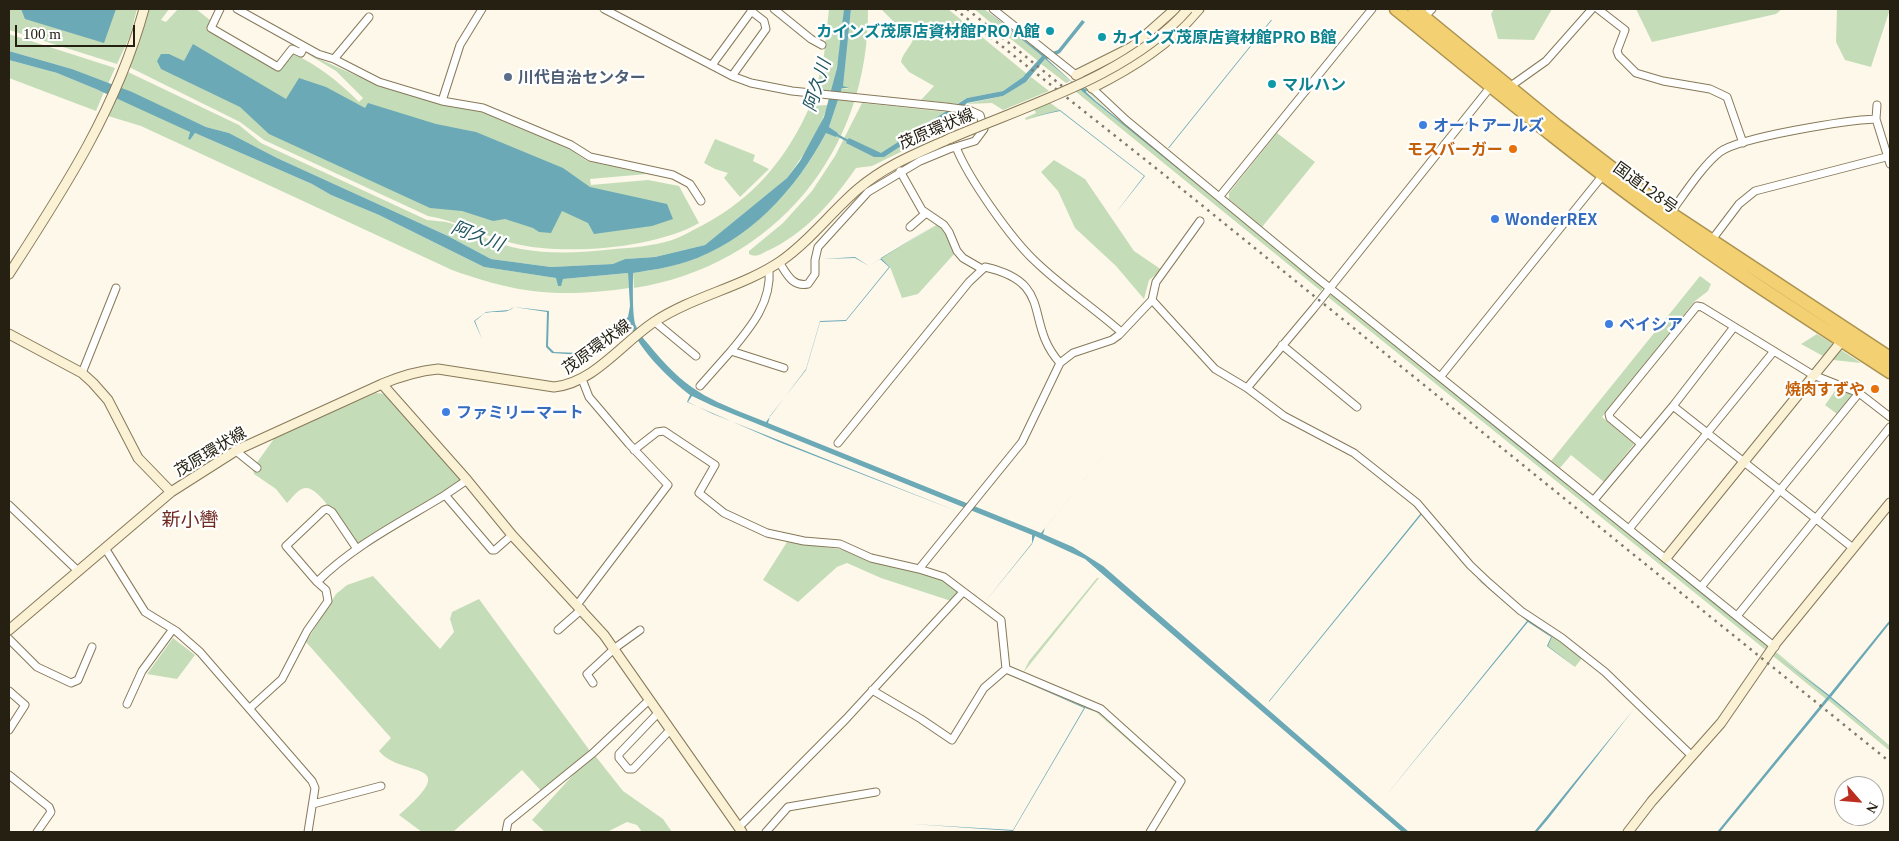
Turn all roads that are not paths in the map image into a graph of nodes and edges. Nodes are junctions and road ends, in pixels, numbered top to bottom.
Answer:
1 (144, 9) edge
2 (220, 9) edge
3 (237, 9) edge
4 (482, 9) edge
5 (604, 9) edge
6 (774, 9) edge
7 (1175, 9) edge
8 (1188, 9) edge
9 (1199, 9) edge
10 (1372, 9) edge
11 (1396, 9) edge
12 (1414, 9) edge
13 (1592, 9) edge
14 (1598, 9) edge
15 (752, 10) edge
16 (997, 10) edge
17 (249, 11) edge
18 (1428, 13) edge
19 (368, 17) dead end
20 (822, 44) dead end
21 (304, 46) junction
22 (334, 59) junction
23 (712, 65) junction
24 (1076, 75) junction
25 (732, 76) junction
26 (1495, 82) junction
27 (1092, 88) junction
28 (1505, 91) junction
29 (442, 101) junction
30 (1877, 105) dead end
31 (1876, 119) junction
32 (1743, 143) junction
33 (956, 147) junction
34 (1889, 156) edge
35 (1890, 164) edge
36 (900, 171) junction
37 (1603, 176) junction
38 (1220, 196) junction
39 (701, 201) dead end
40 (926, 213) junction
41 (1667, 217) junction
42 (1200, 221) dead end
43 (910, 227) dead end
44 (1711, 241) junction
45 (779, 262) junction
46 (768, 268) junction
47 (982, 269) junction
48 (9, 274) edge
49 (1330, 287) junction
50 (116, 288) dead end
51 (1152, 300) junction
52 (654, 322) junction
53 (1734, 327) junction
54 (1121, 332) junction
55 (9, 334) edge
56 (1845, 336) junction
57 (1282, 345) junction
58 (731, 351) junction
59 (1774, 351) junction
60 (696, 356) dead end
61 (1890, 358) edge
62 (1060, 363) junction
63 (784, 368) dead end
64 (1890, 372) edge
65 (82, 373) junction
66 (1814, 375) junction
67 (1441, 376) junction
68 (582, 379) junction
69 (382, 384) junction
70 (700, 386) dead end
71 (1247, 388) junction
72 (1859, 393) junction
73 (1673, 406) junction
74 (1357, 407) dead end
75 (1890, 417) edge
76 (1890, 427) edge
77 (1709, 432) junction
78 (838, 443) dead end
79 (1640, 443) junction
80 (634, 450) junction
81 (236, 451) junction
82 (1745, 460) junction
83 (257, 468) dead end
84 (467, 480) junction
85 (1781, 490) junction
86 (172, 492) junction
87 (445, 496) junction
88 (1594, 500) junction
89 (1890, 503) edge
90 (9, 505) edge
91 (1816, 519) junction
92 (1629, 529) junction
93 (512, 535) junction
94 (105, 548) junction
95 (1853, 548) junction
96 (357, 549) junction
97 (1666, 558) junction
98 (919, 569) junction
99 (78, 571) junction
100 (317, 582) junction
101 (1702, 587) junction
102 (963, 592) junction
103 (580, 607) junction
104 (1737, 616) junction
105 (173, 629) junction
106 (9, 630) edge
107 (558, 630) dead end
108 (640, 630) dead end
109 (9, 639) edge
110 (92, 647) dead end
111 (1775, 647) junction
112 (615, 648) junction
113 (1006, 669) junction
114 (593, 683) dead end
115 (872, 690) junction
116 (9, 691) edge
117 (649, 700) junction
118 (127, 704) dead end
119 (250, 708) junction
120 (658, 713) junction
121 (9, 730) edge
122 (670, 730) junction
123 (1692, 756) junction
124 (9, 775) edge
125 (381, 786) dead end
126 (876, 792) dead end
127 (313, 804) junction
128 (741, 830) edge
129 (37, 832) edge
130 (308, 832) edge
131 (506, 832) edge
132 (766, 832) edge
133 (1150, 832) edge
134 (1628, 832) edge

1 - 48 street
2 - 21 street
3 - 17 street
4 - 29 street
5 - 23 street
6 - 20 street
7 - 24 street
8 - 45 street, 茂原環状線, bridge
9 - 27 street
10 - 38 street
11 - 26 highway, 国道128号
12 - 18 highway, 国道128号
13 - 28 street
14 - 32 street
15 - 23 street
15 - 25 street
16 - 24 street
17 - 21 street
18 - 26 highway, 国道128号
19 - 22 street
21 - 22 street
22 - 29 street
23 - 25 street
24 - 27 street
25 - 33 street
26 - 28 highway, 国道128号
26 - 49 street
27 - 38 street
28 - 37 highway, 国道128号
28 - 41 highway, 国道128号
29 - 39 street
30 - 31 street
31 - 32 street
31 - 34 street
32 - 41 street
33 - 36 street
33 - 54 street
34 - 35 street
34 - 44 street
36 - 40 street
36 - 45 street
37 - 41 highway, 国道128号
37 - 67 street
38 - 49 street
40 - 43 street
40 - 47 street
41 - 44 highway, 国道128号
41 - 56 highway, 国道128号
42 - 51 street
44 - 56 highway, 国道128号
45 - 46 street, 茂原環状線
46 - 52 street, 茂原環状線
46 - 58 street
47 - 62 street
47 - 78 street
49 - 57 street
49 - 67 street
50 - 65 street
51 - 54 street
51 - 71 street
52 - 60 street
52 - 68 street, 茂原環状線
53 - 59 street
53 - 73 street
53 - 79 street
54 - 62 street
55 - 65 street
56 - 61 highway, 国道128号
56 - 64 highway, 国道128号
56 - 66 street
57 - 71 street
57 - 74 street
58 - 63 street
58 - 70 street
59 - 66 street
59 - 77 street
62 - 98 street
65 - 86 street
66 - 72 street
66 - 82 street
67 - 88 street
68 - 69 street, 茂原環状線
68 - 80 street
69 - 81 street, 茂原環状線
69 - 84 street
71 - 123 street
72 - 75 street
72 - 85 street
73 - 77 street
73 - 79 street
76 - 91 street
77 - 82 street
77 - 92 street
79 - 88 street
80 - 98 street
80 - 103 street
81 - 83 street
81 - 86 street, 茂原環状線
82 - 85 street
82 - 97 street
84 - 87 street
84 - 93 street
85 - 91 street
85 - 101 street
86 - 94 street, 茂原環状線
87 - 93 street
87 - 96 street
88 - 92 street
89 - 95 street
90 - 99 street
91 - 95 street
91 - 104 street
92 - 97 street
93 - 103 street
94 - 99 street, 茂原環状線
94 - 105 street
95 - 111 street
96 - 100 street
96 - 100 street
97 - 101 street
98 - 102 street
99 - 106 street, 茂原環状線
100 - 119 street
101 - 104 street
102 - 113 street
102 - 115 street
103 - 107 street
103 - 112 street
104 - 111 street
105 - 118 street
105 - 119 street
108 - 112 street
109 - 110 street
111 - 123 street
112 - 114 street
112 - 117 street
113 - 115 street
113 - 133 street
115 - 128 street
116 - 121 street
117 - 120 street
117 - 131 street
119 - 127 street
120 - 122 street
120 - 122 street
122 - 128 street
123 - 134 street
124 - 129 street
125 - 127 street
126 - 132 street
127 - 130 street

